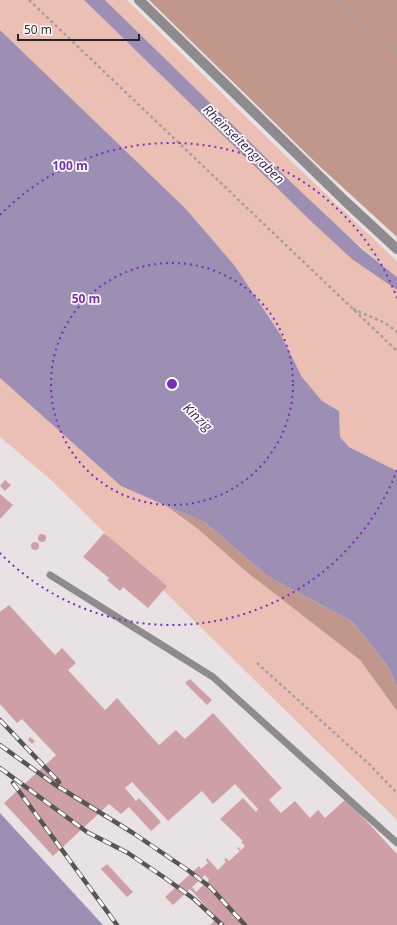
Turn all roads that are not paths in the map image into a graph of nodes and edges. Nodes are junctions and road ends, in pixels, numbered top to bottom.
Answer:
1 (139, 0) edge
2 (397, 249) edge
3 (50, 575) dead end
4 (397, 843) edge

1 - 2 street
3 - 4 lane

